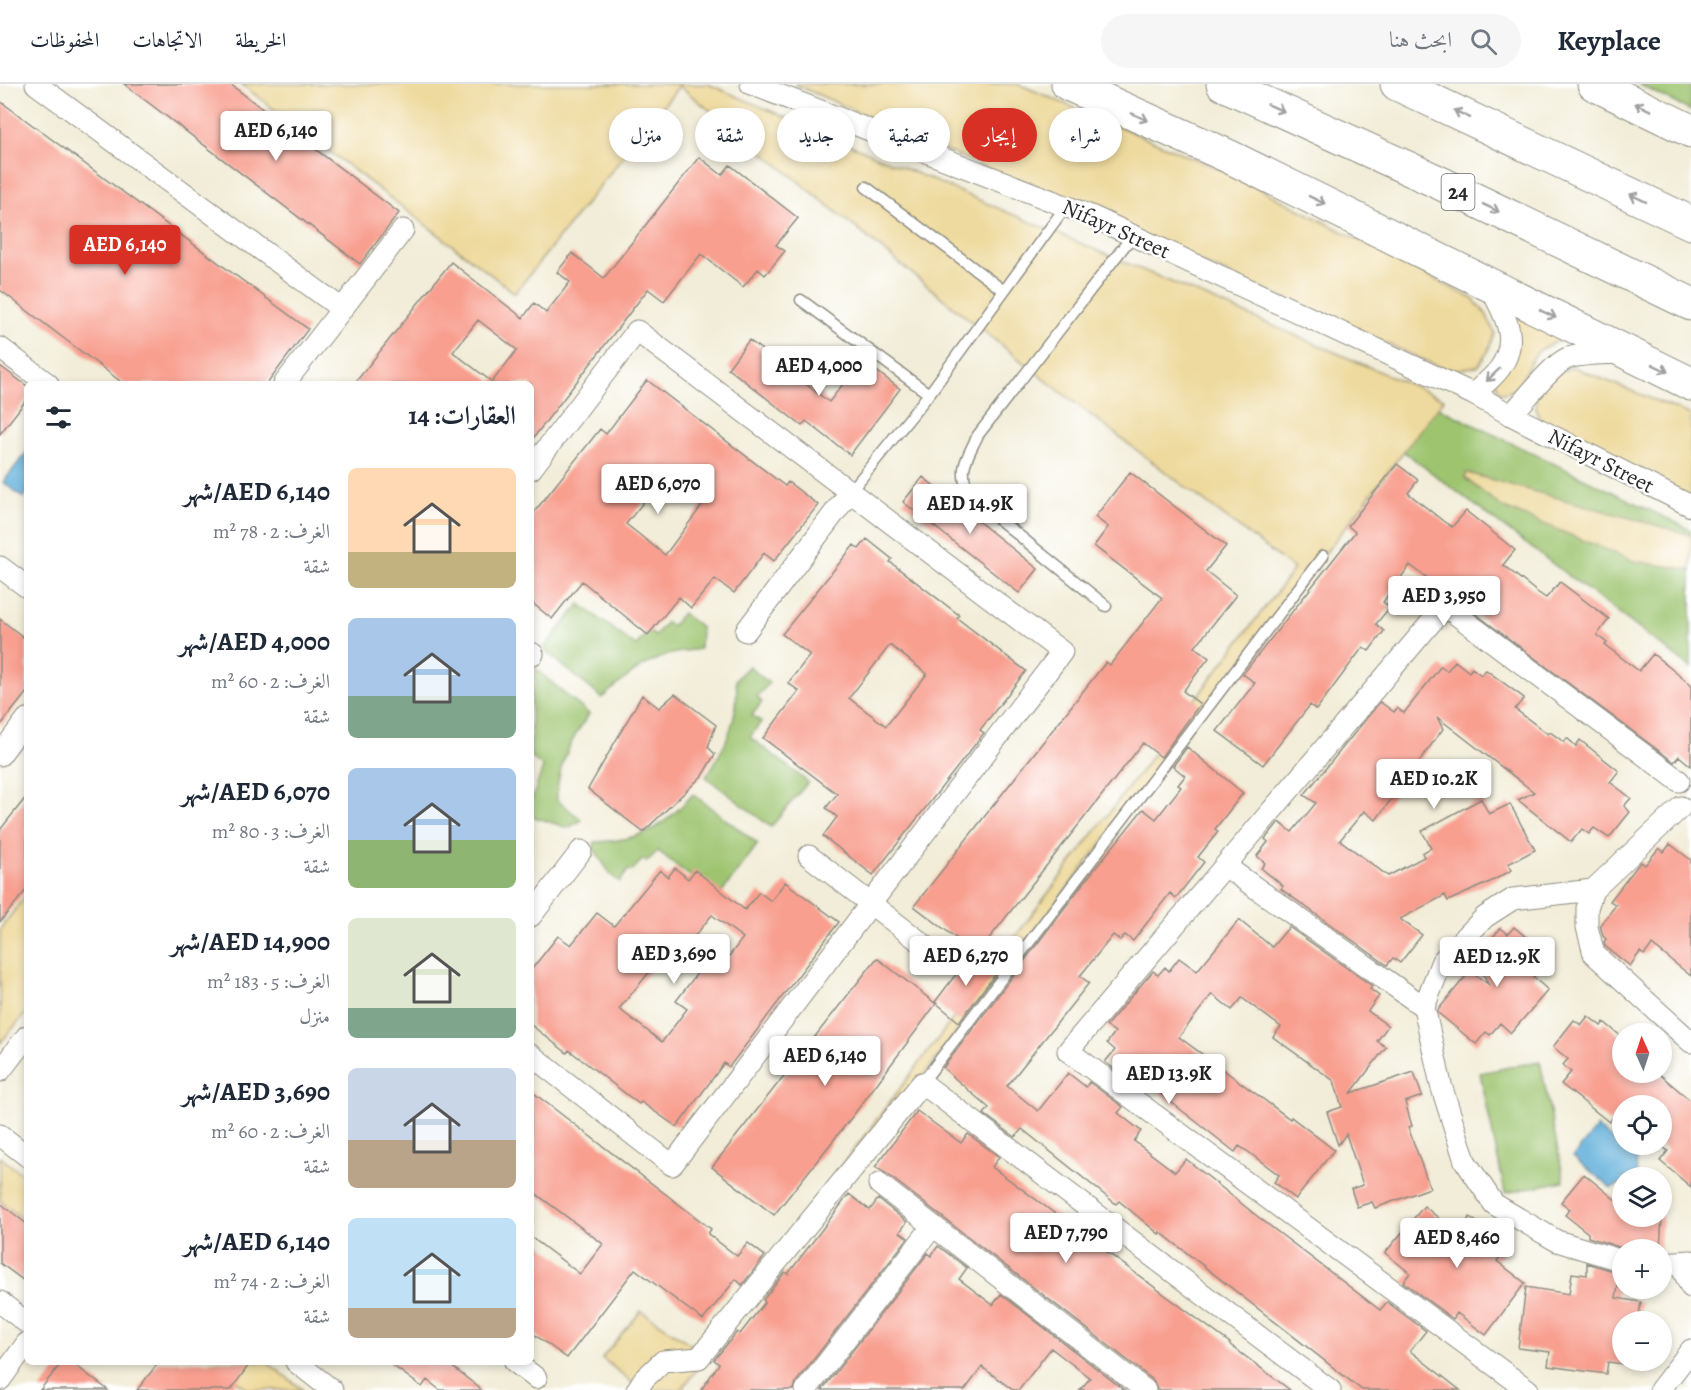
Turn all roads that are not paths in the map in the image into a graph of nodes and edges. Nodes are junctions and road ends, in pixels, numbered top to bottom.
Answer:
1 (36, 84) edge
2 (751, 84) edge
3 (1068, 84) edge
4 (1223, 84) edge
5 (1397, 84) edge
6 (1594, 84) edge
7 (1691, 131) edge
8 (866, 187) dead end
9 (1066, 206) junction
10 (1691, 223) edge
11 (403, 230) dead end
12 (1133, 235) junction
13 (1489, 285) junction
14 (1004, 291) junction
15 (801, 300) dead end
16 (1691, 304) edge
17 (342, 309) junction
18 (0, 348) edge
19 (1628, 353) junction
20 (44, 381) edge
21 (286, 381) edge
22 (1691, 384) edge
23 (929, 394) junction
24 (1473, 394) junction
25 (1511, 415) junction
26 (534, 465) edge
27 (850, 492) junction
28 (1691, 506) edge
29 (1323, 556) dead end
30 (0, 567) edge
31 (24, 585) edge
32 (1106, 606) dead end
33 (746, 631) dead end
34 (24, 723) edge
35 (0, 755) edge
36 (1685, 776) edge
37 (1686, 810) edge
38 (581, 851) dead end
39 (809, 856) dead end
40 (1224, 866) junction
41 (1593, 890) junction
42 (871, 904) junction
43 (534, 912) edge
44 (936, 955) dead end
45 (1424, 1007) junction
46 (24, 1040) edge
47 (1691, 1042) edge
48 (534, 1057) edge
49 (0, 1071) edge
50 (922, 1083) junction
51 (0, 1135) edge
52 (24, 1153) edge
53 (879, 1184) dead end
54 (933, 1226) junction
55 (1612, 1258) edge
56 (1677, 1262) edge
57 (1691, 1287) edge
58 (0, 1302) edge
59 (24, 1321) edge
60 (24, 1347) edge
61 (1691, 1350) edge
62 (300, 1365) edge
63 (519, 1365) edge
64 (536, 1378) dead end
65 (0, 1380) edge
66 (332, 1390) edge
67 (637, 1390) edge
68 (806, 1390) edge
69 (1145, 1390) edge
70 (1330, 1390) edge
71 (1528, 1390) edge
72 (1660, 1390) edge

1 - 17 street
2 - 9 street, Nifayr Street
3 -> 13 main road
4 -> 16 main road, 24
10 -> 5 main road
7 -> 6 main road
8 - 14 lane
9 - 12 street, Nifayr Street
9 - 14 lane
11 - 17 street
12 - 24 street, Nifayr Street
12 - 32 lane
13 -> 19 main road
13 -> 24 street
14 - 23 lane
15 - 23 lane
17 - 21 street
18 - 20 street
19 -> 22 main road
19 - 25 street
23 - 27 lane
24 - 25 street, Nifayr Street
25 - 28 street, Nifayr Street
26 - 27 street
27 - 33 street
27 - 42 street
29 - 50 lane
30 - 31 street
34 - 35 street
36 - 37 street
36 - 40 street
37 - 41 street
38 - 43 street
39 - 42 street
40 - 45 street
40 - 71 street
41 - 45 street
41 - 47 street
42 - 44 street
42 - 48 street
45 - 55 street
46 - 49 street
50 - 67 street
50 - 70 street
51 - 52 street
53 - 54 street
54 - 68 street
54 - 69 street
56 - 57 street
58 - 59 street
60 - 65 street
61 - 72 street
62 - 66 street
63 - 64 street

